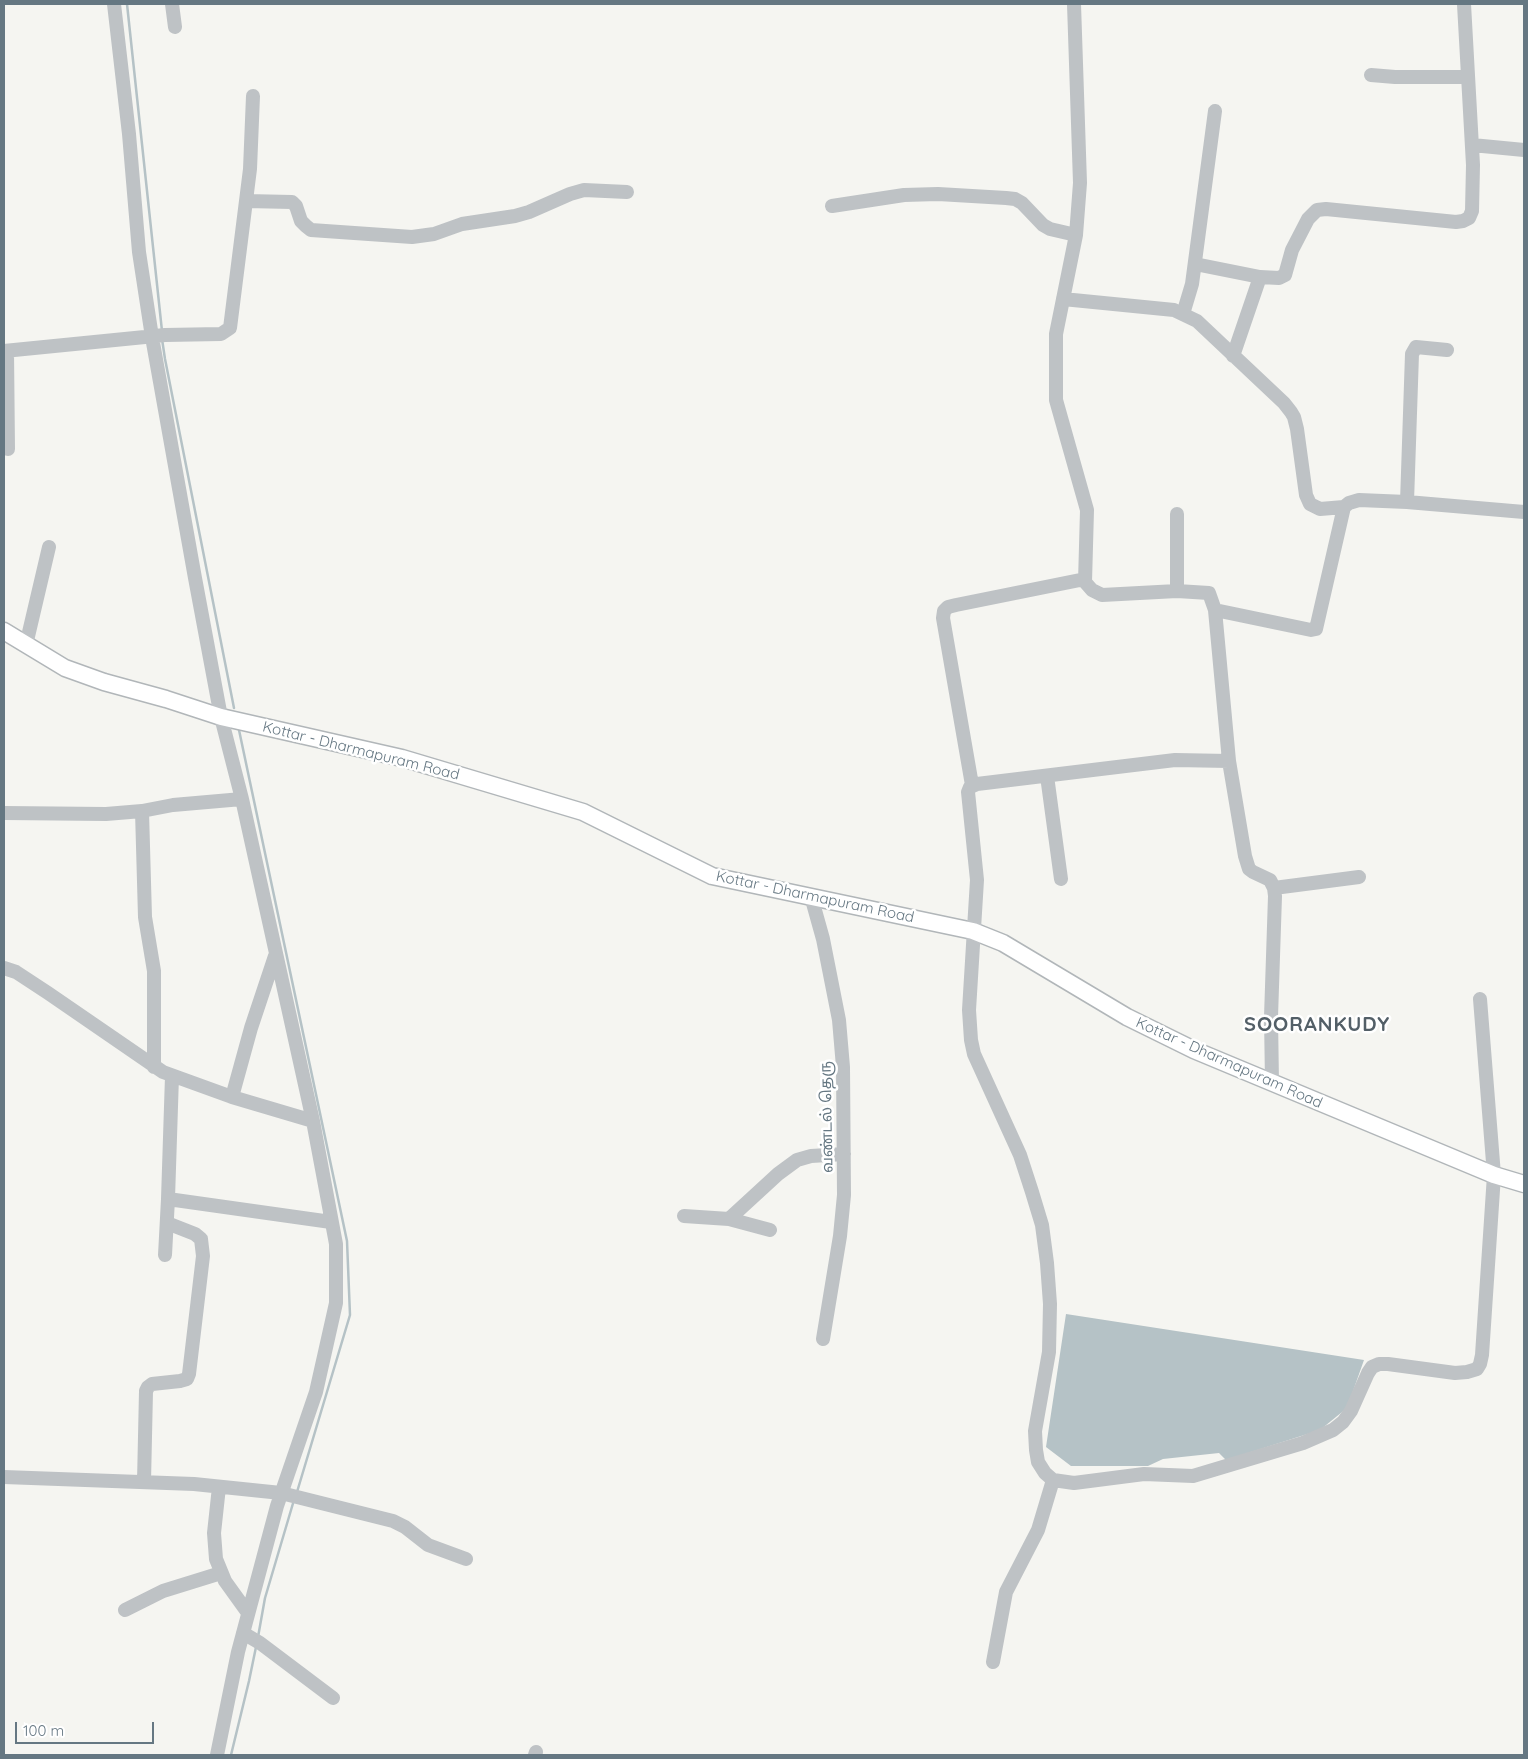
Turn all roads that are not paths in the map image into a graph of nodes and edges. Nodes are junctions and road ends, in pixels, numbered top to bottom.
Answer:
1 (114, 4) edge
2 (172, 4) edge
3 (1074, 4) edge
4 (1464, 4) edge
5 (175, 27) dead end
6 (1370, 74) dead end
7 (1468, 77) junction
8 (253, 96) dead end
9 (1215, 111) dead end
10 (1472, 145) junction
11 (1524, 150) edge
12 (627, 192) dead end
13 (246, 202) junction
14 (832, 206) dead end
15 (1076, 235) junction
16 (1195, 264) junction
17 (1260, 277) junction
18 (1063, 299) junction
19 (1183, 314) junction
20 (158, 336) junction
21 (1447, 350) dead end
22 (6, 351) edge
23 (1233, 356) junction
24 (8, 450) dead end
25 (1407, 502) junction
26 (1344, 507) junction
27 (1524, 512) edge
28 (1177, 514) dead end
29 (49, 547) dead end
30 (1085, 578) junction
31 (1177, 591) junction
32 (1215, 610) junction
33 (4, 631) edge
34 (26, 645) junction
35 (221, 717) junction
36 (1230, 761) junction
37 (1046, 776) junction
38 (972, 786) junction
39 (242, 799) junction
40 (142, 811) junction
41 (4, 813) edge
42 (1360, 877) dead end
43 (1061, 879) dead end
44 (1274, 888) junction
45 (811, 896) junction
46 (973, 931) junction
47 (276, 955) junction
48 (4, 968) edge
49 (1480, 999) dead end
50 (154, 1066) junction
51 (172, 1076) junction
52 (1272, 1083) junction
53 (232, 1097) junction
54 (313, 1121) junction
55 (844, 1154) junction
56 (1494, 1175) junction
57 (1524, 1184) edge
58 (168, 1199) junction
59 (684, 1216) dead end
60 (729, 1219) junction
61 (331, 1222) junction
62 (167, 1223) junction
63 (770, 1230) dead end
64 (165, 1255) dead end
65 (823, 1339) dead end
66 (4, 1477) edge
67 (1053, 1480) junction
68 (144, 1482) junction
69 (219, 1487) junction
70 (288, 1496) junction
71 (466, 1559) dead end
72 (221, 1574) junction
73 (125, 1610) dead end
74 (248, 1613) junction
75 (245, 1634) junction
76 (993, 1662) dead end
77 (333, 1698) dead end
78 (217, 1755) edge

1 - 20 street
2 - 5 street
3 - 15 street
4 - 7 street
6 - 7 street
7 - 10 street
8 - 13 street
9 - 16 street
10 - 11 street
10 - 17 street
12 - 13 street
13 - 20 street
14 - 15 street
15 - 18 street
16 - 17 street
16 - 19 street
17 - 23 street
18 - 19 street
18 - 30 street
19 - 23 street
20 - 22 street
20 - 35 street
21 - 25 street
22 - 24 street
23 - 26 street
25 - 26 street
25 - 27 street
26 - 32 street
28 - 31 street
29 - 34 street
30 - 31 street
30 - 38 street
31 - 32 street
32 - 36 street
33 - 34 main road, Kottar - Dharmapuram Road
34 - 35 main road, Kottar - Dharmapuram Road
35 - 39 street
35 - 45 main road, Kottar - Dharmapuram Road
36 - 37 street
36 - 44 street
37 - 38 street
37 - 43 street
38 - 46 street
39 - 40 street
39 - 47 street
40 - 41 street
40 - 50 street
42 - 44 street
44 - 52 street
45 - 46 main road, Kottar - Dharmapuram Road
45 - 55 street, வண்டல் தெரு
46 - 52 main road, Kottar - Dharmapuram Road
46 - 67 street
47 - 53 street
47 - 54 street
48 - 50 street
49 - 56 street
50 - 51 street
51 - 53 street
51 - 58 street
52 - 56 main road, Kottar - Dharmapuram Road
53 - 54 street
54 - 61 street
55 - 60 street
55 - 65 street, வண்டல் தெரு
56 - 57 main road, Kottar - Dharmapuram Road
56 - 67 street
58 - 61 street
58 - 62 street
59 - 60 street
60 - 63 street
61 - 70 street
62 - 64 street
62 - 68 street
66 - 68 street
67 - 76 street
68 - 69 street
69 - 70 street
69 - 72 street
70 - 71 street
70 - 74 street
72 - 73 street
72 - 74 street
74 - 75 street
75 - 77 street
75 - 78 street

